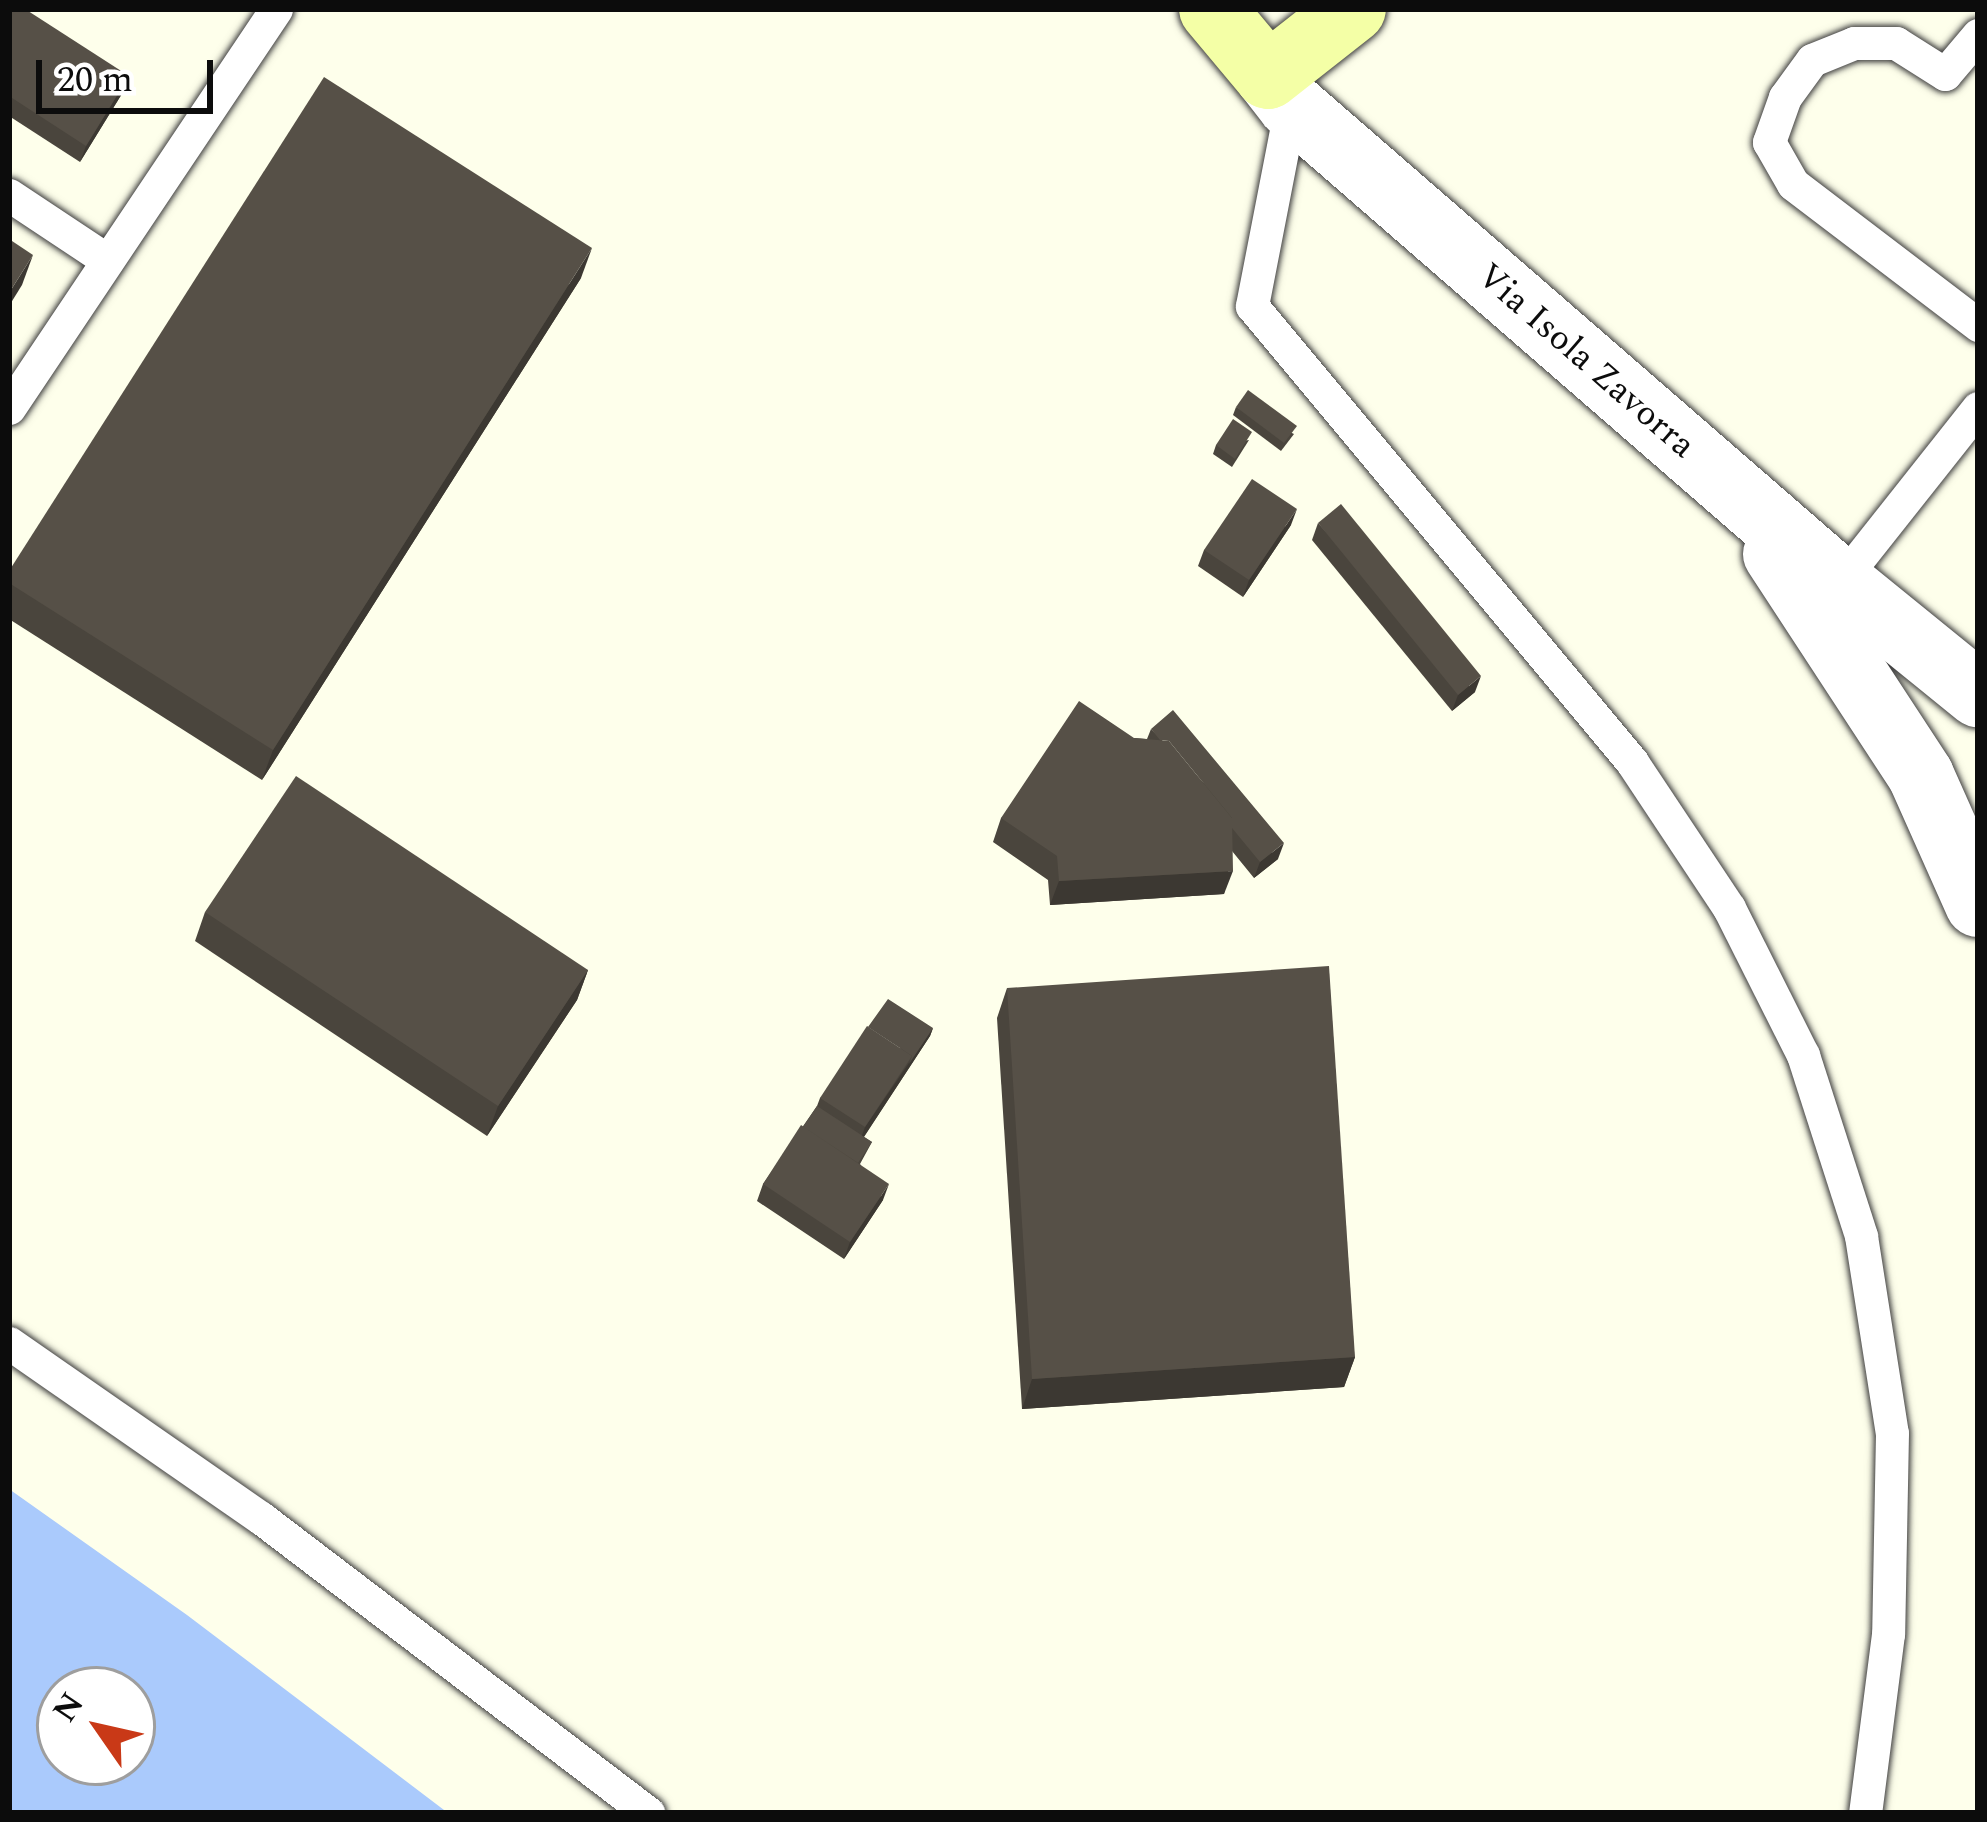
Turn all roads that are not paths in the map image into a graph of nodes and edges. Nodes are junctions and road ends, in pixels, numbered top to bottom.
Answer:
1 (276, 9) edge
2 (1212, 9) edge
3 (1353, 9) edge
4 (1978, 35) edge
5 (1279, 90) junction
6 (9, 195) edge
7 (107, 260) junction
8 (1978, 325) edge
9 (9, 408) edge
10 (1978, 408) edge
11 (1735, 491) junction
12 (1840, 582) junction
13 (1978, 694) edge
14 (1978, 904) edge
15 (9, 1342) edge
16 (648, 1813) edge
17 (1865, 1813) edge

1 - 7 lane
2 - 5 main road, Via Isola Zavorra
3 - 5 main road
4 - 8 lane
5 - 11 street, Via Isola Zavorra
5 - 17 lane
6 - 7 lane
7 - 9 lane
10 - 12 lane
11 - 12 street, Via Isola Zavorra
11 - 14 street
12 - 13 street, Via Isola Zavorra
15 - 16 lane

